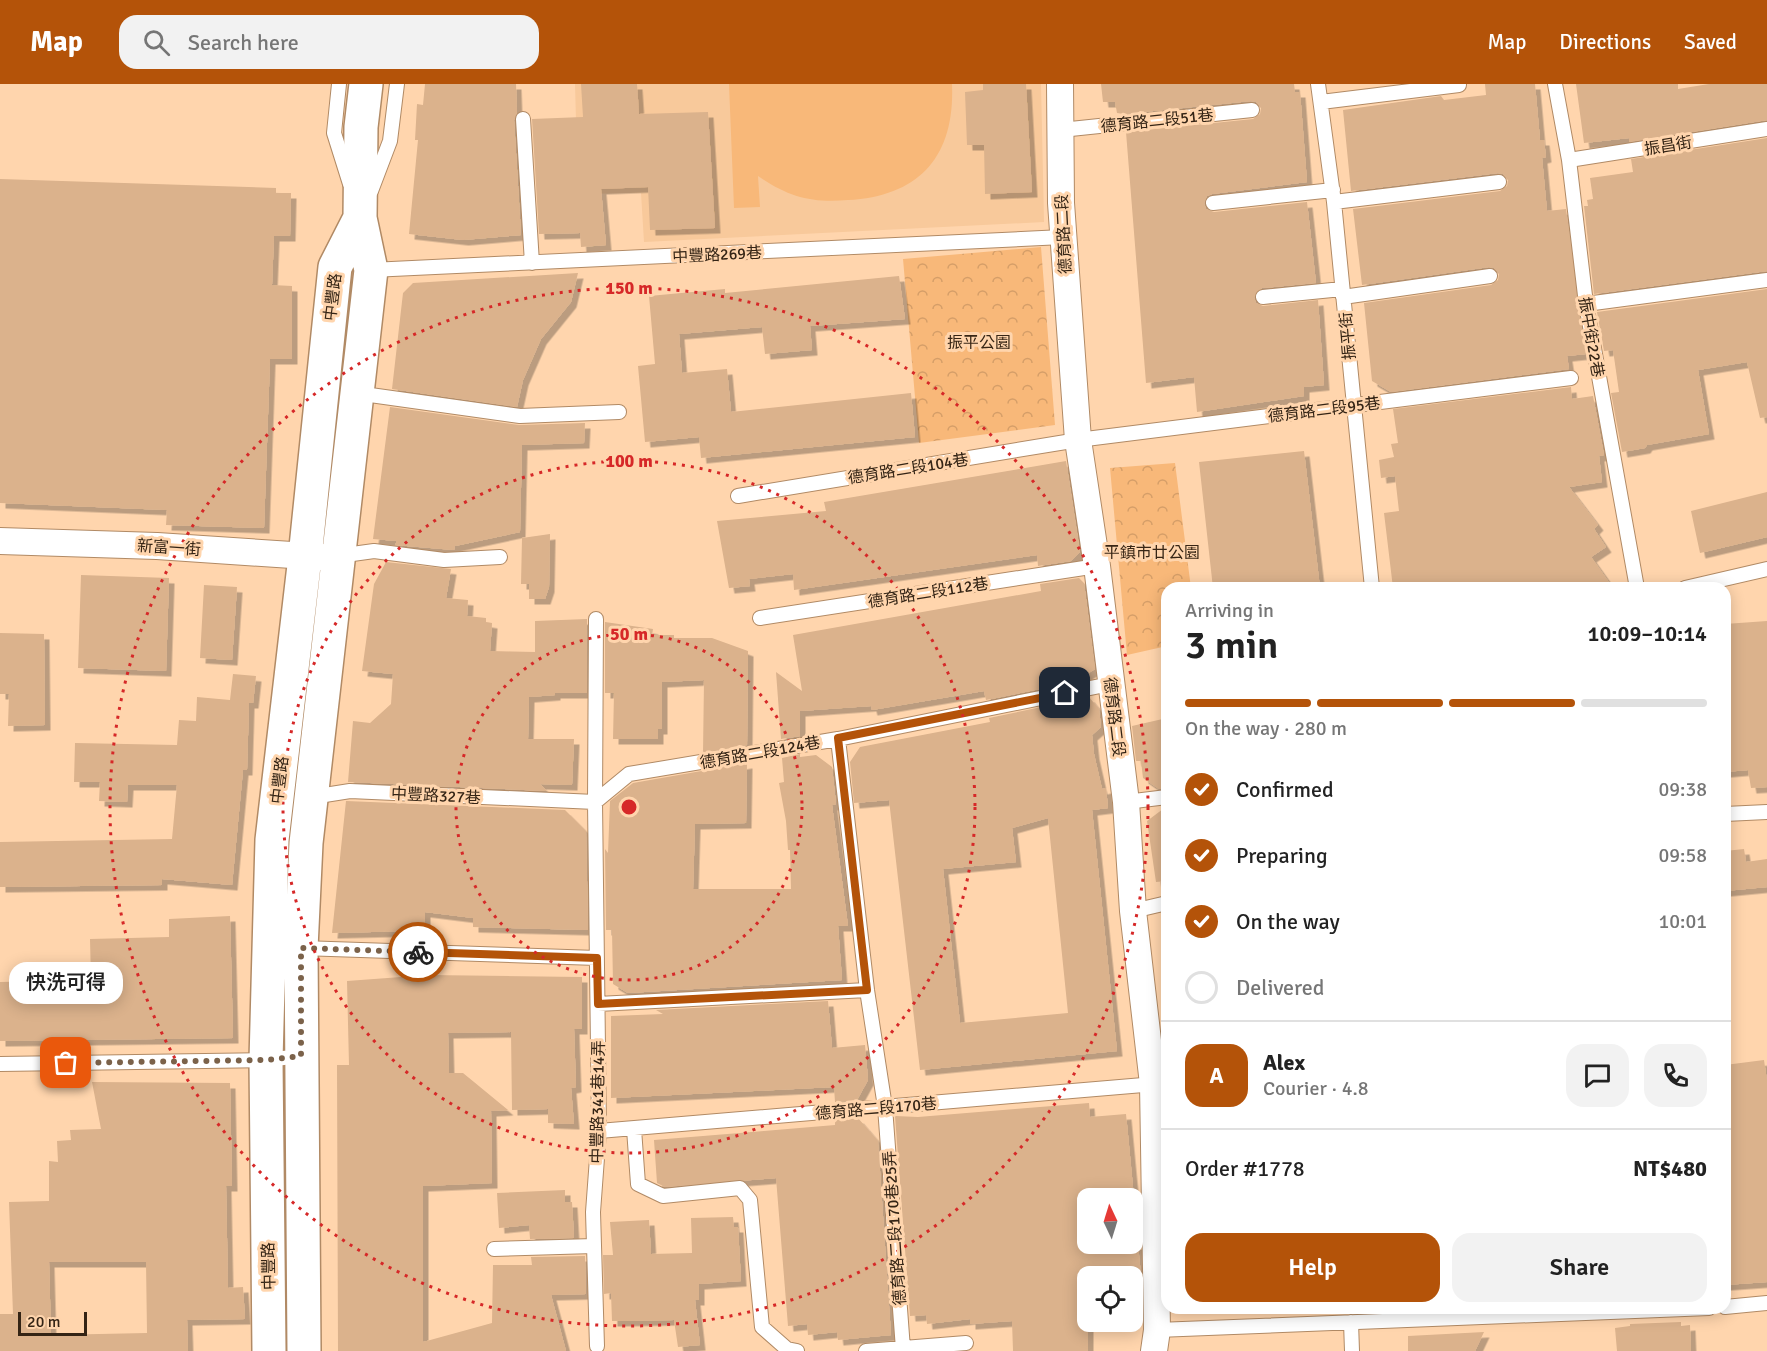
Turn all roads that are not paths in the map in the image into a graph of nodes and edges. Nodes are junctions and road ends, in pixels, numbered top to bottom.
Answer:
1 (339, 84) edge
2 (366, 84) edge
3 (397, 84) edge
4 (1060, 84) edge
5 (1318, 84) edge
6 (1555, 84) edge
7 (1459, 85) edge
8 (1321, 102) junction
9 (1252, 110) dead end
10 (523, 119) dead end
11 (1767, 129) edge
12 (1061, 130) junction
13 (1569, 160) junction
14 (1499, 182) dead end
15 (1333, 196) junction
16 (1213, 203) dead end
17 (360, 218) junction
18 (1063, 237) junction
19 (532, 263) junction
20 (371, 270) junction
21 (1490, 276) dead end
22 (1767, 280) edge
23 (1343, 293) junction
24 (1263, 297) dead end
25 (1586, 304) junction
26 (1571, 378) dead end
27 (356, 393) junction
28 (1354, 406) junction
29 (620, 412) dead end
30 (1077, 440) junction
31 (738, 496) dead end
32 (0, 541) edge
33 (337, 556) junction
34 (305, 557) junction
35 (500, 557) dead end
36 (1097, 566) junction
37 (1767, 569) edge
38 (1371, 582) edge
39 (1636, 582) edge
40 (1711, 582) edge
41 (760, 618) dead end
42 (596, 619) dead end
43 (1110, 684) junction
44 (838, 738) junction
45 (295, 798) junction
46 (1161, 798) edge
47 (595, 802) junction
48 (1126, 802) junction
49 (1767, 812) edge
50 (1731, 814) edge
51 (1161, 904) edge
52 (1133, 911) junction
53 (301, 948) junction
54 (597, 958) junction
55 (867, 990) junction
56 (598, 1004) junction
57 (301, 1056) junction
58 (266, 1060) junction
59 (0, 1064) edge
60 (1160, 1084) edge
61 (885, 1107) junction
62 (634, 1129) junction
63 (599, 1131) junction
64 (594, 1246) junction
65 (494, 1249) dead end
66 (1767, 1303) edge
67 (1731, 1306) edge
68 (1583, 1314) edge
69 (1351, 1322) junction
70 (1156, 1341) edge
71 (966, 1343) dead end
72 (597, 1346) dead end
73 (903, 1348) junction
74 (269, 1351) edge
75 (304, 1351) edge
76 (797, 1351) edge
77 (866, 1351) edge
78 (1352, 1351) edge

1 - 17 lane, 中豐路
2 - 17 main road, 中豐路
3 - 17 lane
4 - 12 street, 德育路二段
5 - 8 lane, 振平街
6 - 13 lane, 振中街22巷
7 - 8 lane
8 - 15 lane, 振平街
9 - 12 lane, 德育路二段51巷
10 - 19 lane
11 - 13 lane, 振昌街
12 - 18 street, 德育路二段
13 - 25 lane, 振中街22巷
14 - 15 lane
15 - 16 lane
15 - 23 lane, 振平街
17 - 20 main road, 中豐路
17 - 34 main road, 中豐路
18 - 19 lane, 中豐路269巷
18 - 30 street, 德育路二段
19 - 20 lane, 中豐路269巷
20 - 27 main road, 中豐路
21 - 23 lane
22 - 25 lane
23 - 24 lane
23 - 28 lane, 振平街
25 - 39 lane, 振中街22巷
26 - 28 lane, 德育路二段95巷
27 - 29 lane
27 - 33 main road, 中豐路
28 - 30 lane, 德育路二段95巷
28 - 38 lane, 振平街
30 - 31 lane, 德育路二段104巷
30 - 36 street, 德育路二段
32 - 34 street, 新富一街
33 - 34 street, 新富一街
33 - 35 lane
33 - 45 main road, 中豐路
34 - 45 main road, 中豐路
36 - 41 lane, 德育路二段112巷
36 - 43 street, 德育路二段
37 - 40 lane
42 - 47 lane, 中豐路341巷14弄
43 - 44 lane, 德育路二段124巷
43 - 48 street, 德育路二段
44 - 47 lane, 德育路二段124巷
44 - 55 lane, 德育路二段170巷25弄
45 - 47 lane, 中豐路327巷
45 - 53 main road, 中豐路
45 - 58 main road, 中豐路
46 - 48 lane
47 - 54 lane, 中豐路341巷14弄
48 - 52 street, 德育路二段
49 - 50 lane
51 - 52 lane
52 - 60 street, 德育路二段
53 - 54 lane
53 - 57 main road, 中豐路
54 - 56 lane, 中豐路341巷14弄
55 - 56 lane
55 - 61 lane, 德育路二段170巷25弄
56 - 63 lane, 中豐路341巷14弄
57 - 58 lane
57 - 75 main road, 中豐路
58 - 59 lane
58 - 74 main road, 中豐路
60 - 61 lane, 德育路二段170巷
60 - 70 street, 德育路二段
61 - 62 lane, 德育路二段170巷
61 - 73 lane, 德育路二段170巷25弄
62 - 63 lane, 德育路二段170巷
62 - 76 lane
63 - 64 lane, 中豐路341巷14弄
64 - 65 lane
64 - 72 lane, 中豐路341巷14弄
66 - 67 lane
68 - 69 lane
69 - 70 lane
69 - 78 lane
71 - 73 lane
73 - 77 lane

